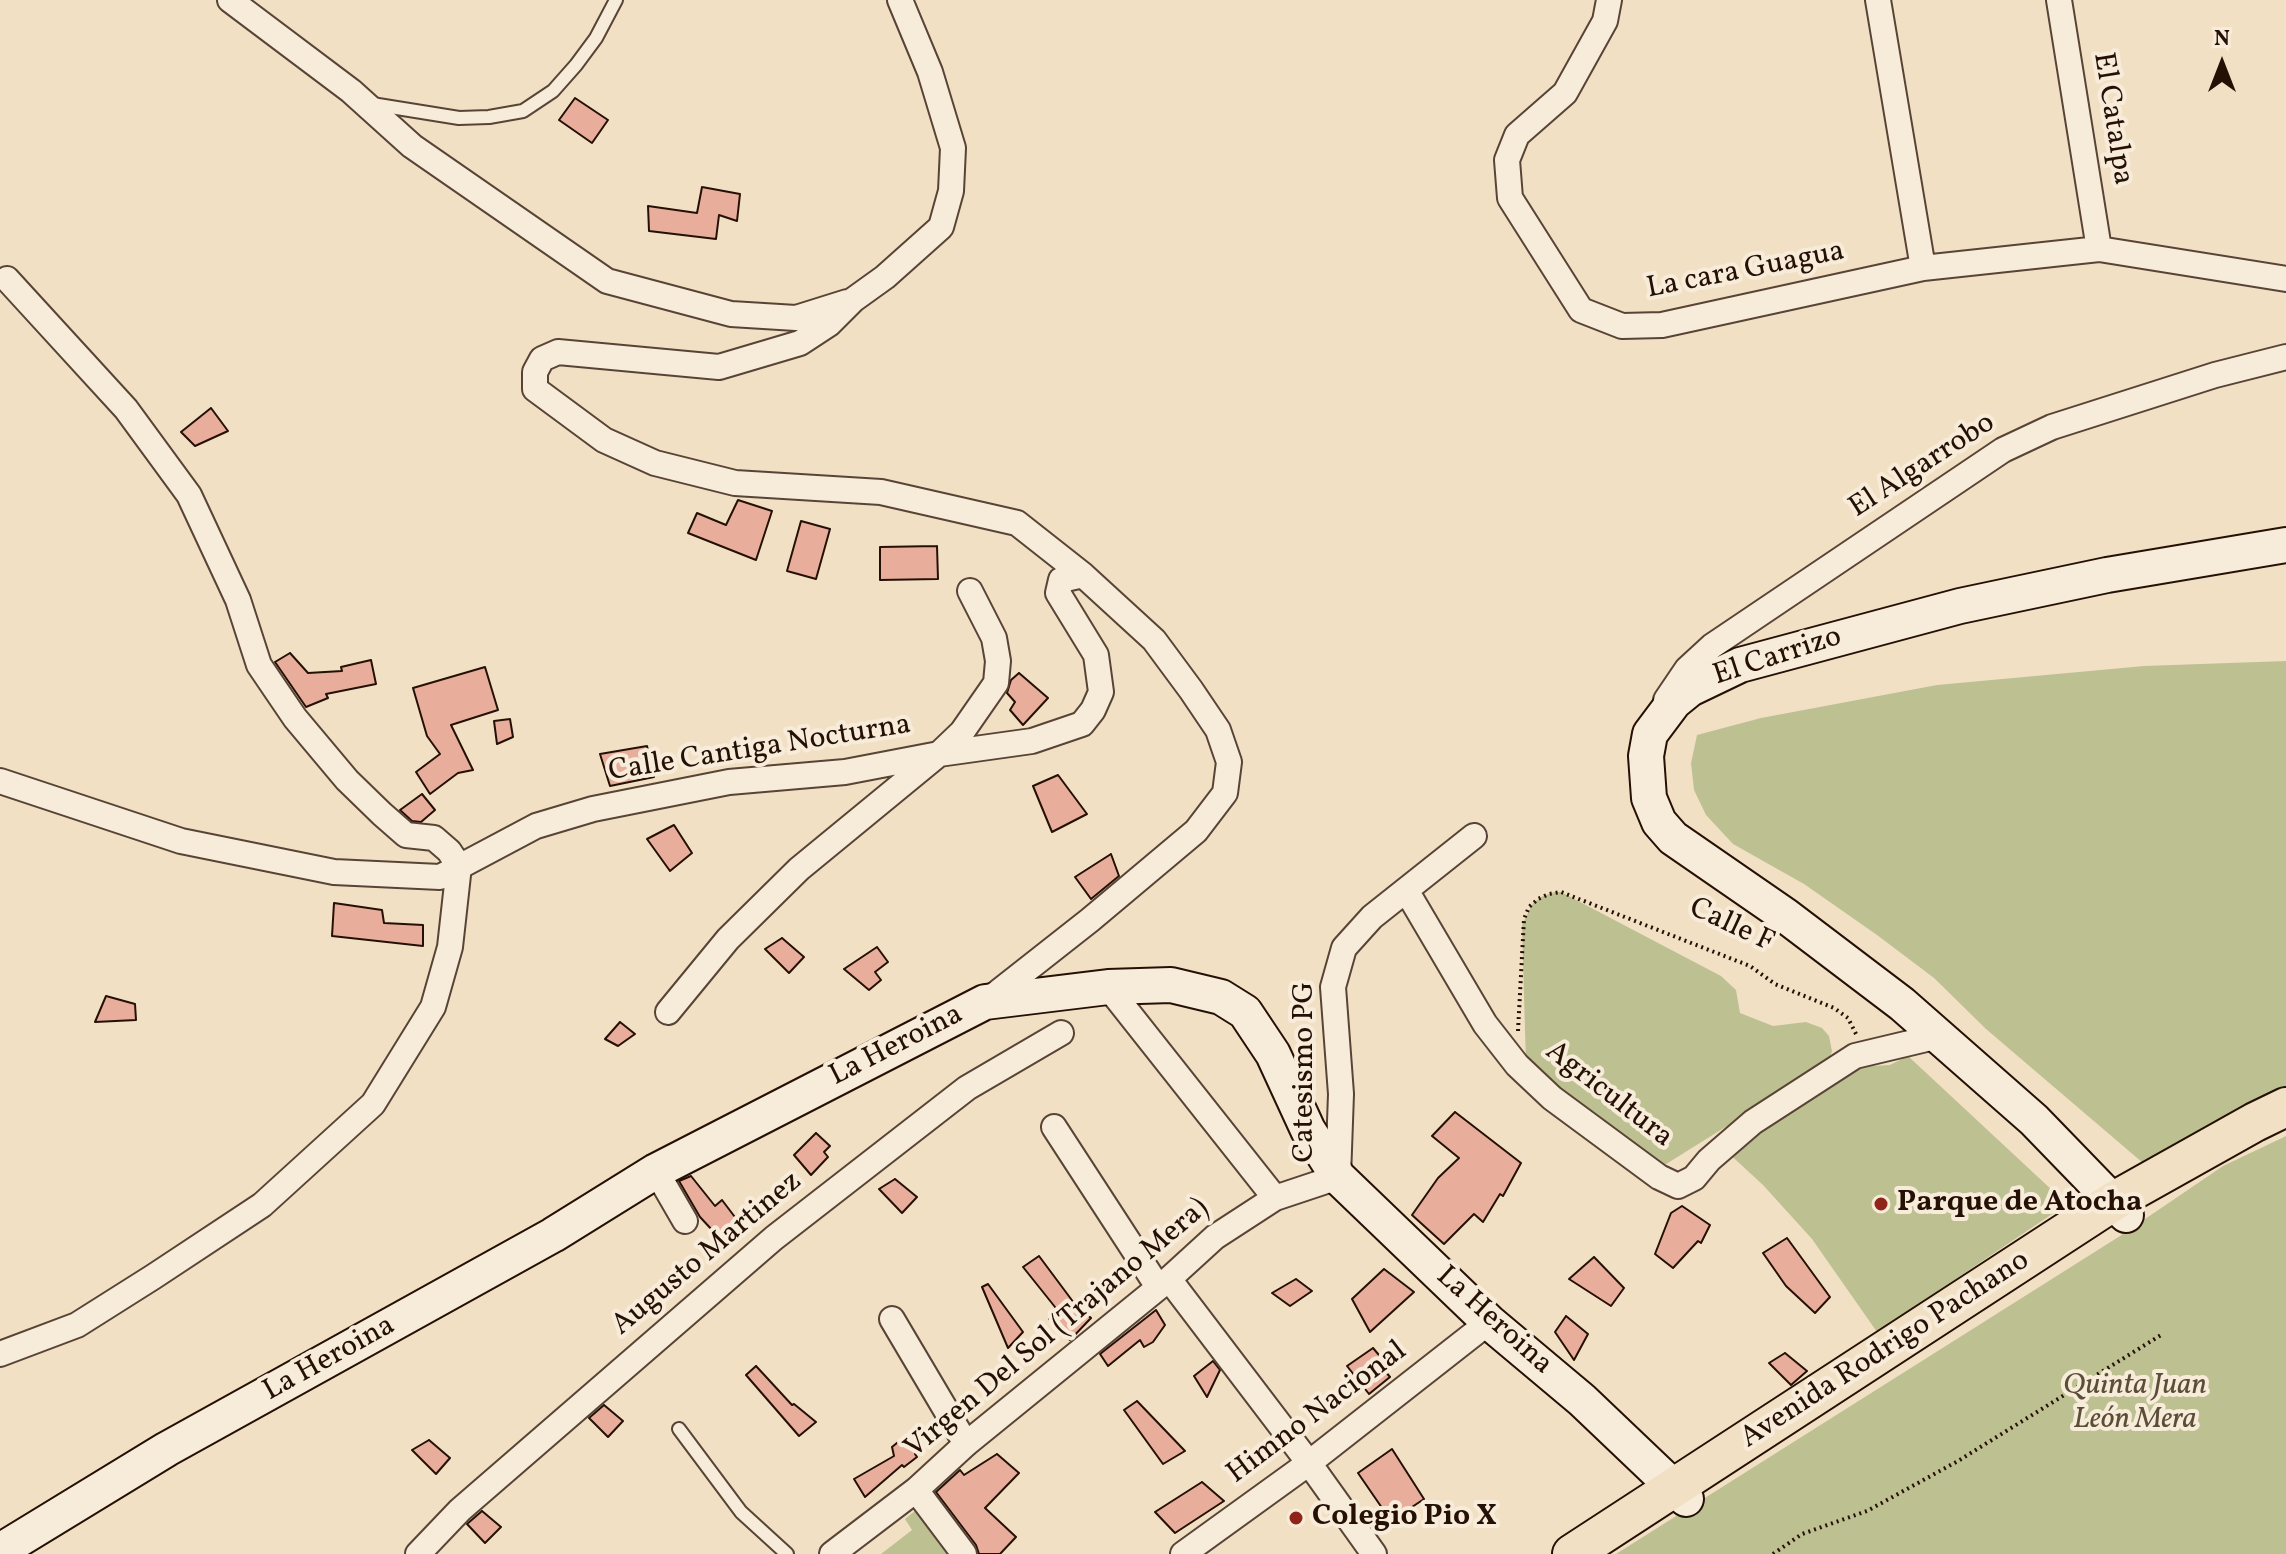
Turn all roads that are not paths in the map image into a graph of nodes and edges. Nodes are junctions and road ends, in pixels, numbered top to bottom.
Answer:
1 (230, 0) edge
2 (616, 0) edge
3 (900, 0) edge
4 (1609, 0) edge
5 (1878, 0) edge
6 (2059, 0) edge
7 (365, 103) junction
8 (2099, 249) junction
9 (1923, 268) junction
10 (7, 279) dead end
11 (2286, 279) edge
12 (853, 300) junction
13 (2286, 357) edge
14 (2286, 545) edge
15 (1083, 575) junction
16 (970, 591) dead end
17 (1655, 725) junction
18 (939, 754) junction
19 (0, 781) edge
20 (1474, 836) dead end
21 (459, 866) junction
22 (1406, 890) junction
23 (1108, 987) junction
24 (985, 1002) junction
25 (668, 1012) dead end
26 (1061, 1033) dead end
27 (1939, 1036) junction
28 (2286, 1107) edge
29 (2286, 1124) edge
30 (1054, 1127) dead end
31 (656, 1171) junction
32 (1338, 1177) junction
33 (1275, 1198) junction
34 (2120, 1208) junction
35 (685, 1221) dead end
36 (1164, 1283) junction
37 (892, 1319) dead end
38 (1489, 1322) junction
39 (0, 1354) edge
40 (679, 1429) dead end
41 (966, 1444) junction
42 (1309, 1463) junction
43 (916, 1490) junction
44 (1681, 1493) junction
45 (0, 1551) edge
46 (418, 1554) edge
47 (787, 1554) edge
48 (832, 1554) edge
49 (964, 1554) edge
50 (1183, 1554) edge
51 (1374, 1554) edge
52 (1572, 1554) edge
53 (1601, 1554) edge

1 - 7 street
2 - 7 lane
3 - 12 street
4 - 9 street, La cara Guagua
5 - 9 street
6 - 8 street, El Catalpa
7 - 12 street
8 - 9 street, La cara Guagua
8 - 11 street, La cara Guagua
10 - 21 street
12 - 15 street
13 - 17 street, El Algarrobo
14 - 17 street, El Carrizo
15 - 18 street, Calle Cantiga Nocturna
15 - 24 street
16 - 18 street
17 - 27 street, El Carrizo
18 - 21 street, Calle Cantiga Nocturna
18 - 25 street
19 - 21 street, Calle Cantiga Nocturna
20 - 22 street, Catesismo PG
21 - 39 street
22 - 27 street, Agricultura
22 - 32 street, Catesismo PG
23 - 24 street, La Heroina
23 - 32 street, La Heroina
23 - 33 street
24 - 31 street, La Heroina
26 - 46 street, Augusto Martinez
27 - 34 street, El Carrizo
28 - 34 main road, Avenida Rodrigo Pachano
29 - 34 main road, Avenida Rodrigo Pachano
30 - 36 street
31 - 35 street
31 - 45 street, La Heroina
32 - 33 street, Virgen Del Sol (Trajano Mera)
32 - 38 street, La Heroina
33 - 36 street, Virgen Del Sol (Trajano Mera)
34 - 44 main road, Avenida Rodrigo Pachano
36 - 41 street, Virgen Del Sol (Trajano Mera)
36 - 42 street
37 - 41 street
38 - 42 street, Himno Nacional
38 - 44 street, La Heroina
40 - 47 lane
41 - 43 street, Virgen Del Sol (Trajano Mera)
42 - 50 street, Himno Nacional
42 - 51 street
43 - 48 street, Virgen Del Sol (Trajano Mera)
43 - 49 street
44 - 52 main road, Avenida Rodrigo Pachano
44 - 53 main road, Avenida Rodrigo Pachano

